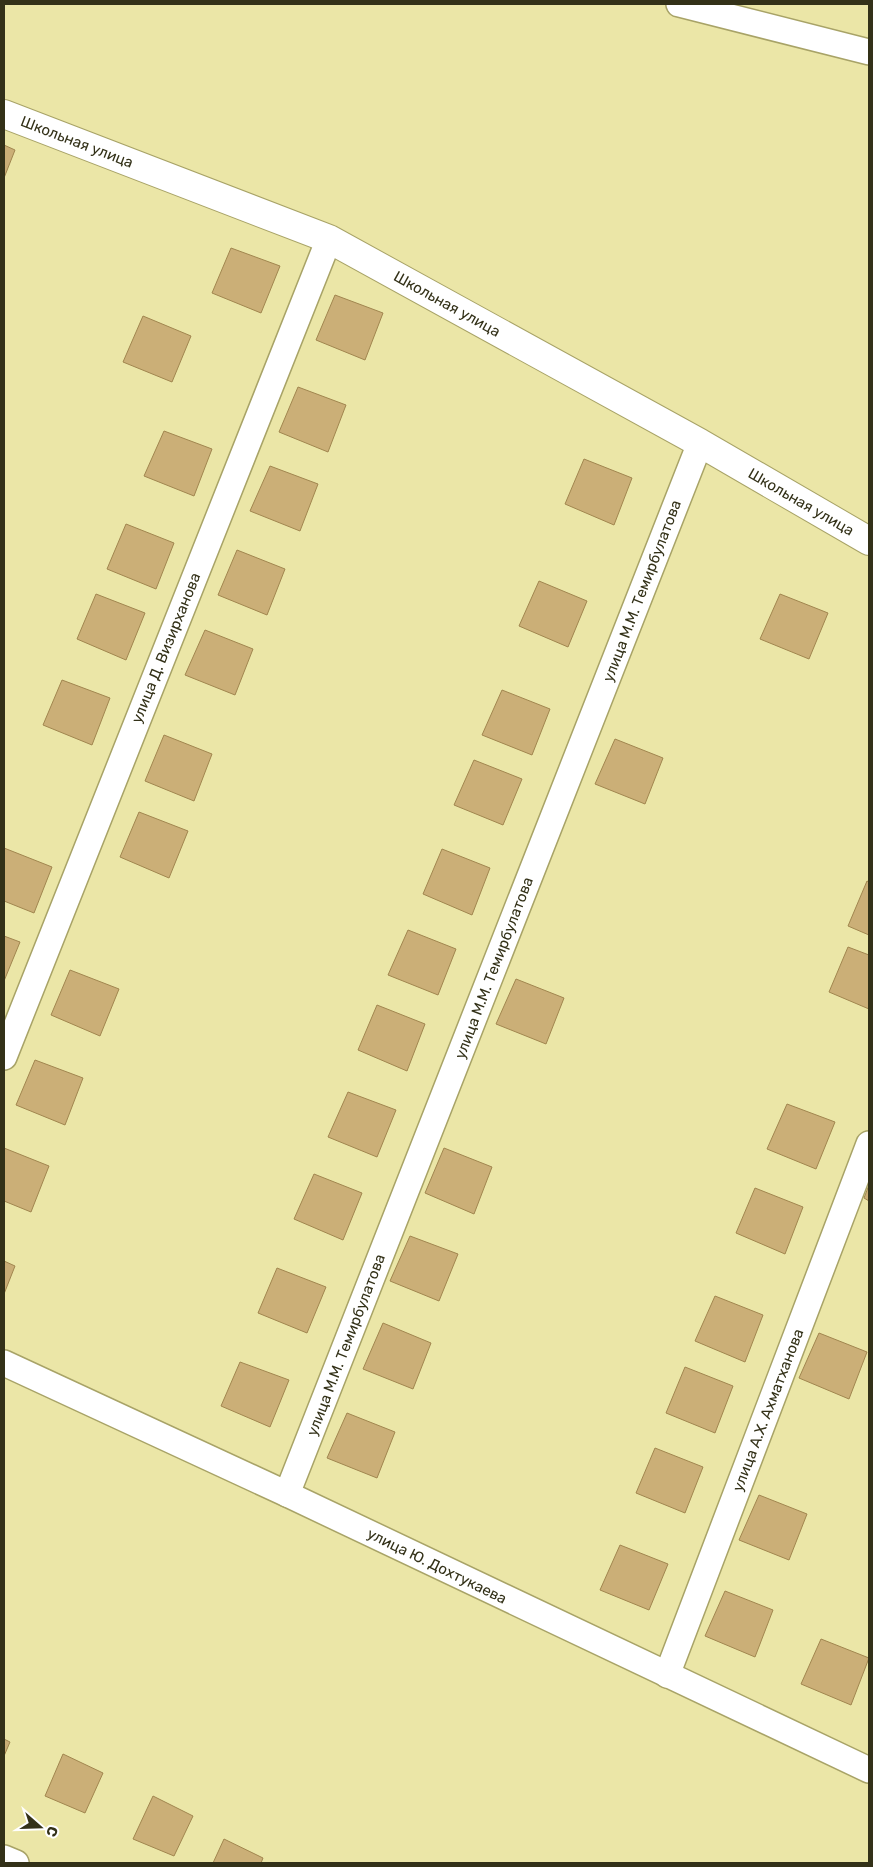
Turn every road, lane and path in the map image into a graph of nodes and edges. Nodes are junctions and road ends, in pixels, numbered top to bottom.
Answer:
1 (679, 4) edge
2 (869, 52) edge
3 (4, 114) edge
4 (329, 239) junction
5 (700, 443) junction
6 (869, 541) edge
7 (4, 1057) edge
8 (869, 1144) edge
9 (4, 1363) edge
10 (287, 1494) junction
11 (667, 1675) junction
12 (869, 1770) edge
13 (4, 1858) edge
14 (16, 1863) edge

1 - 2 street
3 - 4 main road, Школьная улица
4 - 5 main road, Школьная улица
4 - 7 street, улица Д. Визирханова
5 - 6 main road, Школьная улица
5 - 10 street, улица М.М. Темирбулатова
8 - 11 street, улица А.Х. Ахматханова
9 - 10 street, улица Ю. Дохтукаева
10 - 11 street, улица Ю. Дохтукаева
11 - 12 street, улица Ю. Дохтукаева
13 - 14 street

